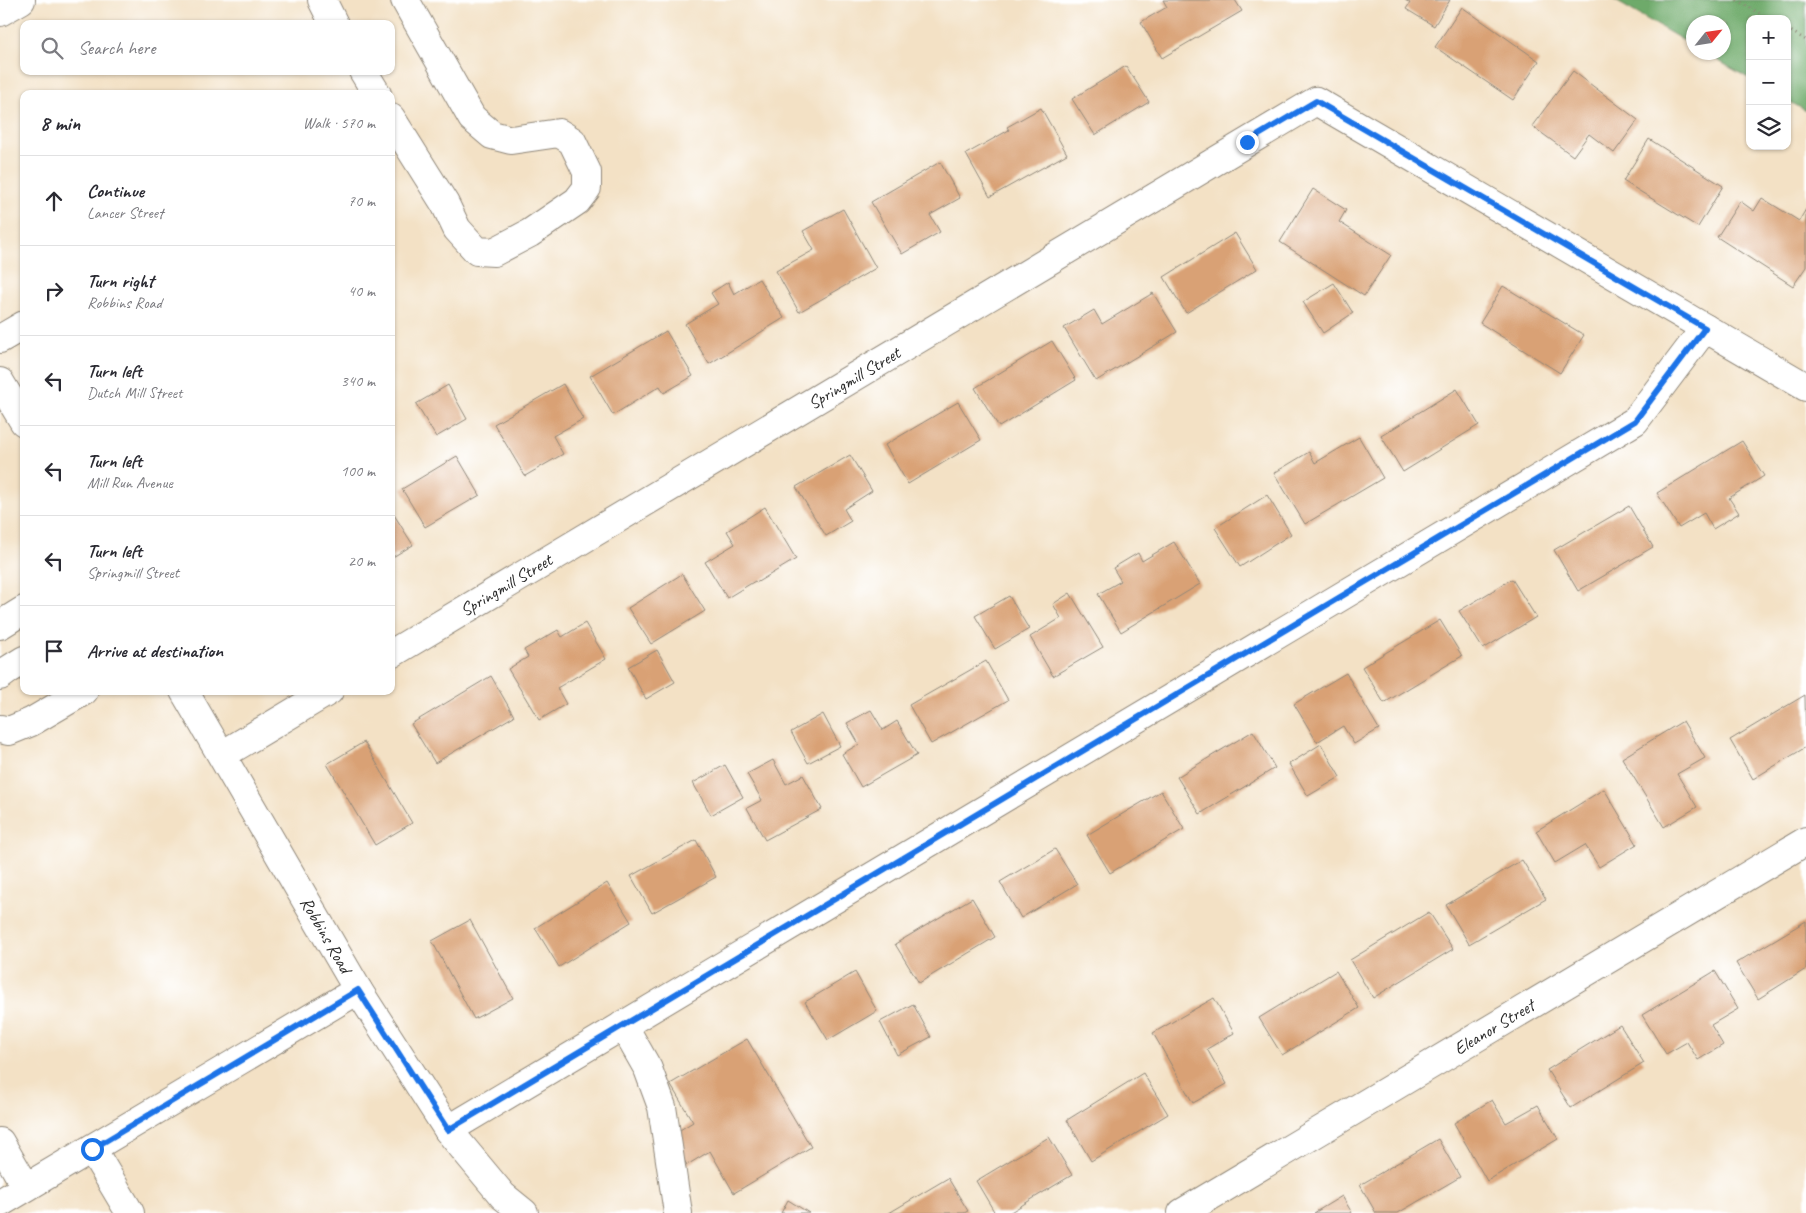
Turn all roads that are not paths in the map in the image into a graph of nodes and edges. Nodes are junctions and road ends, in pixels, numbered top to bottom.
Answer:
1 (21, 0) edge
2 (322, 0) edge
3 (405, 0) edge
4 (0, 12) edge
5 (332, 20) edge
6 (365, 75) edge
7 (375, 90) edge
8 (395, 124) edge
9 (20, 327) edge
10 (1705, 328) junction
11 (0, 339) edge
12 (0, 382) edge
13 (1806, 387) edge
14 (20, 415) edge
15 (20, 612) edge
16 (0, 625) edge
17 (395, 652) edge
18 (20, 662) edge
19 (0, 676) edge
20 (77, 695) edge
21 (186, 695) edge
22 (322, 695) edge
23 (0, 729) edge
24 (222, 755) junction
25 (1806, 841) edge
26 (358, 990) junction
27 (623, 1025) junction
28 (448, 1130) junction
29 (0, 1142) edge
30 (92, 1149) junction
31 (26, 1187) junction
32 (0, 1203) edge
33 (130, 1213) edge
34 (524, 1213) edge
35 (678, 1213) edge
36 (1182, 1213) edge

1 - 4 street
2 - 5 street
3 - 8 street
6 - 7 street
9 - 11 street
10 - 13 street
10 - 17 street, Springmill Street
10 - 27 street
12 - 14 street
15 - 16 street
18 - 19 street
20 - 23 street
21 - 24 street, Robbins Road
22 - 24 street
24 - 26 street, Robbins Road
25 - 36 street, Eleanor Street
26 - 28 street, Robbins Road
26 - 30 street
27 - 28 street
27 - 35 street
28 - 34 street, Robbins Road
29 - 31 street
30 - 31 street
30 - 33 street
31 - 32 street

